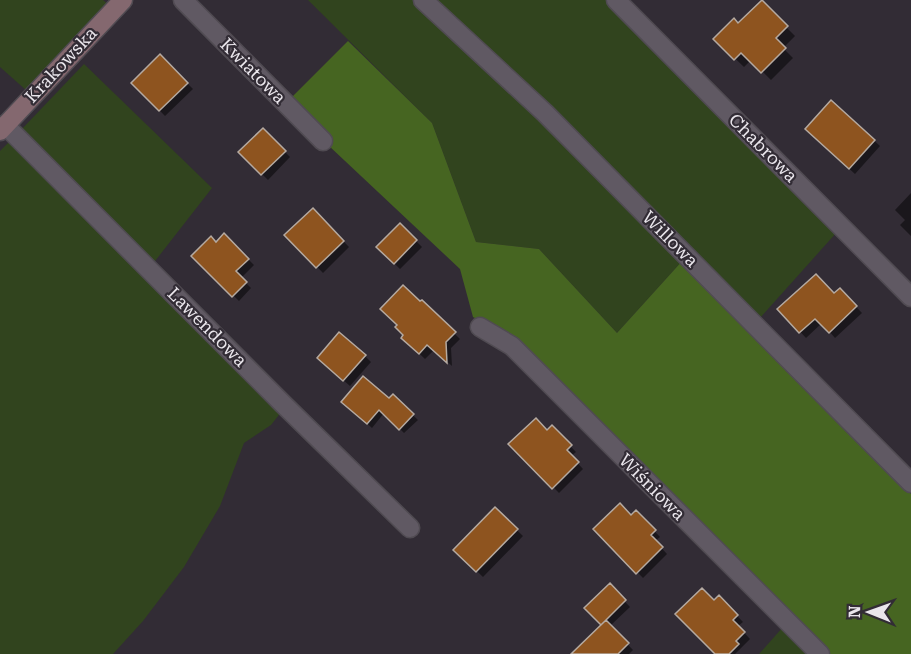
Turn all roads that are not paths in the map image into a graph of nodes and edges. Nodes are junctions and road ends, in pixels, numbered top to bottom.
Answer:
1 (123, 0) edge
2 (183, 0) edge
3 (423, 0) edge
4 (616, 0) edge
5 (3, 128) edge
6 (323, 141) dead end
7 (911, 297) edge
8 (480, 327) dead end
9 (911, 483) edge
10 (410, 528) dead end
11 (820, 654) edge

1 - 5 street, Krakowska
2 - 6 street, Kwiatowa
3 - 9 street, Willowa
4 - 7 street, Chabrowa
5 - 10 street, Lawendowa
8 - 11 street, Wiśniowa

